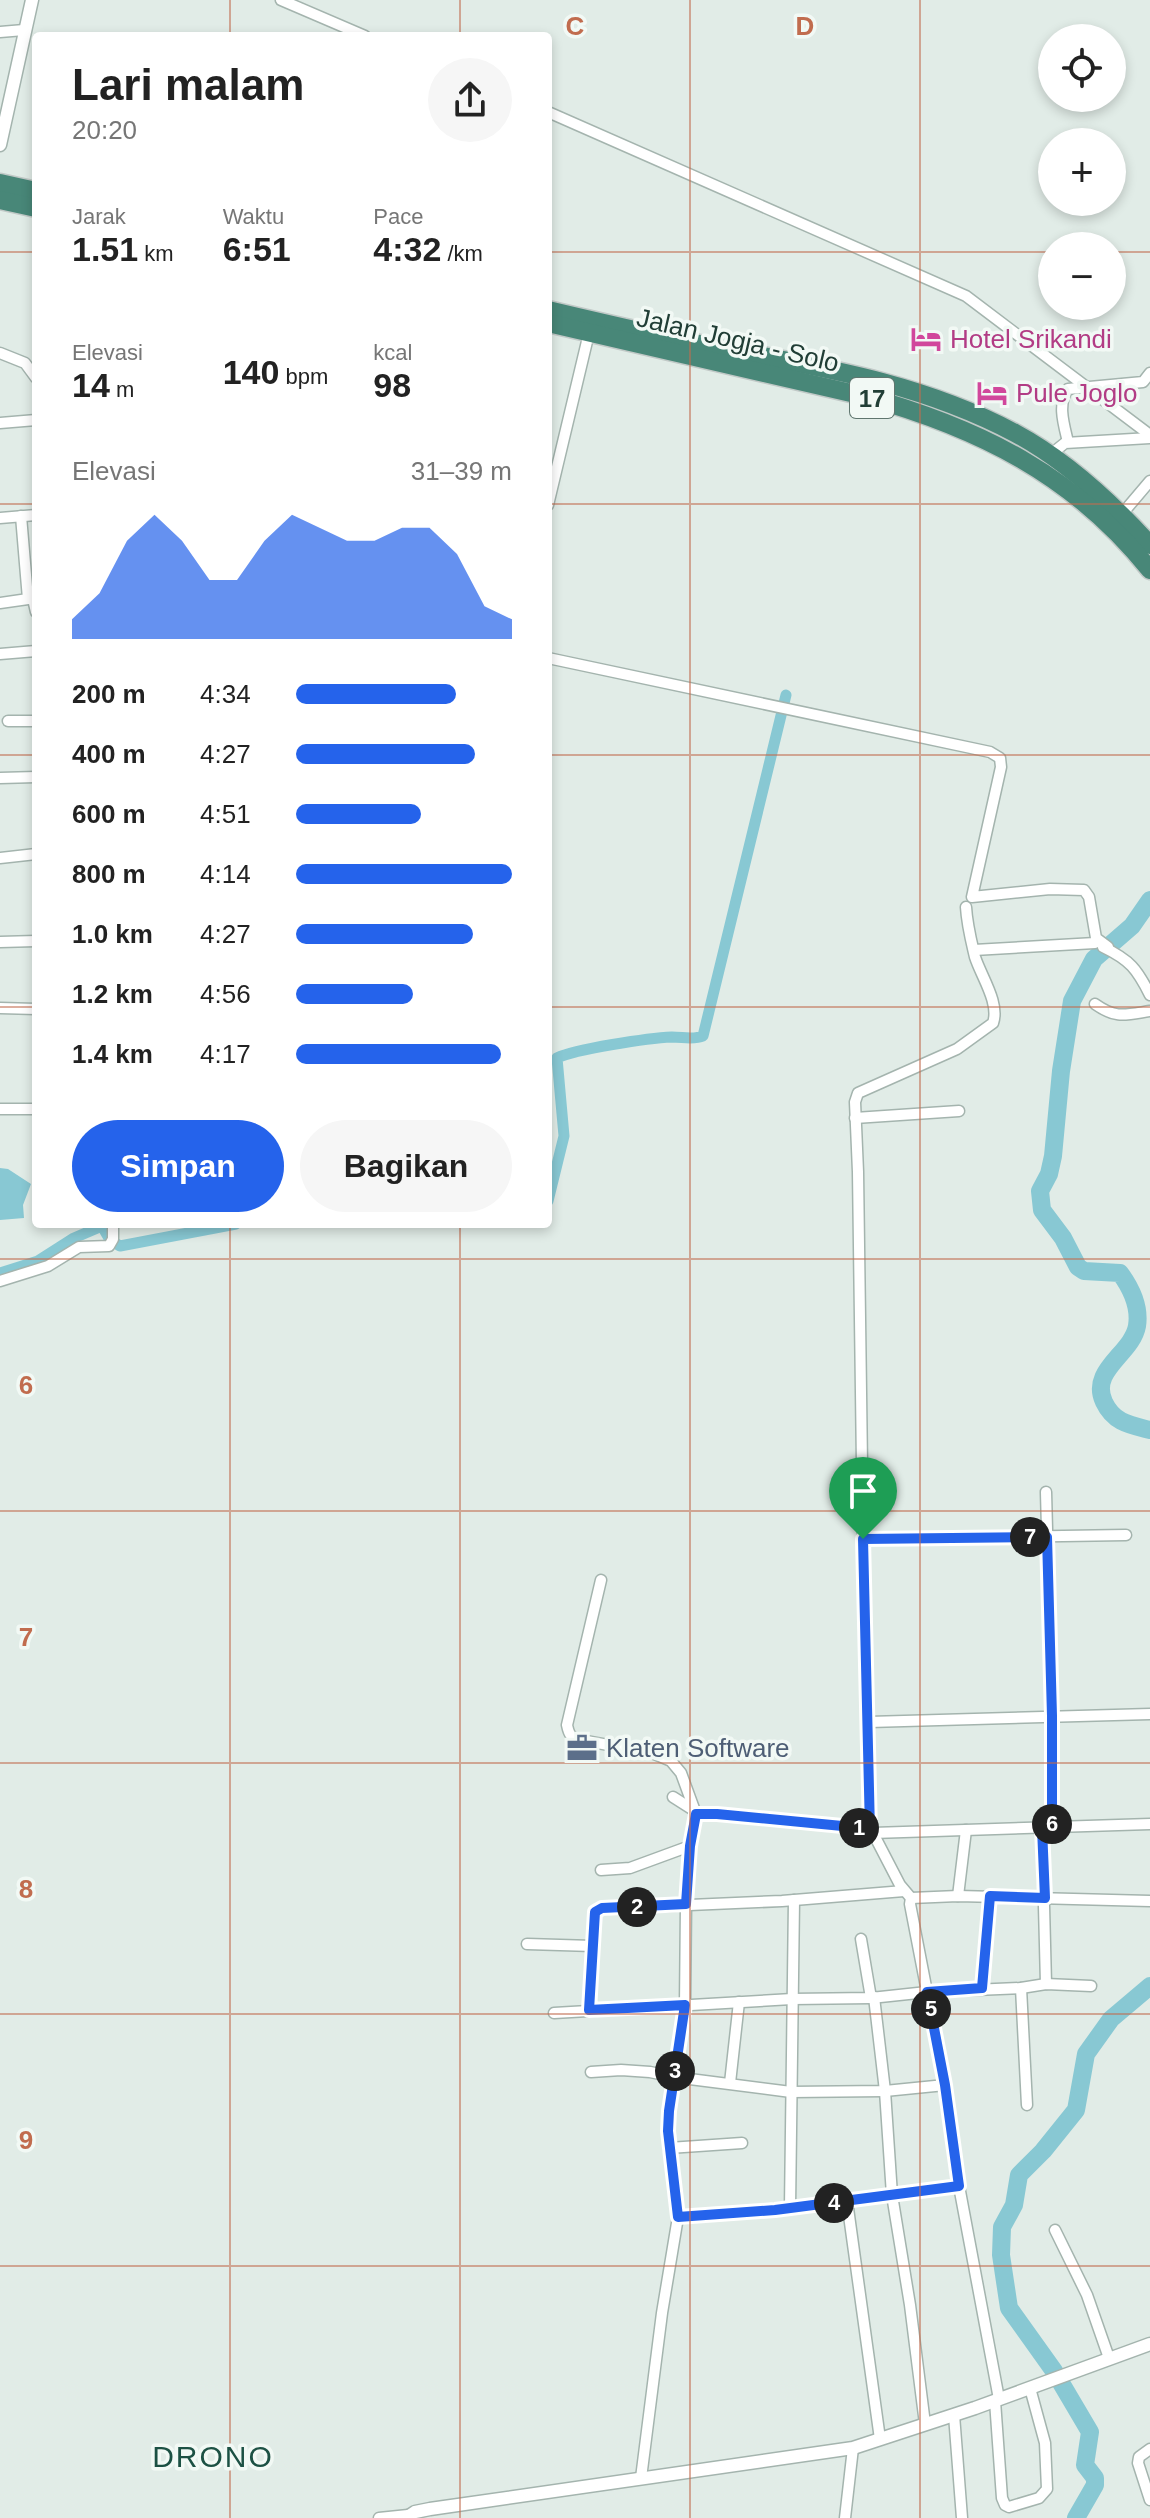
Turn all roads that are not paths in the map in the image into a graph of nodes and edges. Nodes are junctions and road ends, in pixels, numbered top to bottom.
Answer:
1 (32, 0) edge
2 (281, 0) edge
3 (24, 30) junction
4 (0, 32) edge
5 (356, 32) edge
6 (552, 114) edge
7 (0, 145) edge
8 (0, 183) edge
9 (32, 190) edge
10 (0, 200) edge
11 (32, 207) edge
12 (552, 311) edge
13 (552, 324) edge
14 (589, 333) junction
15 (0, 353) edge
16 (32, 373) edge
17 (1150, 373) edge
18 (1085, 386) junction
19 (32, 420) edge
20 (0, 423) edge
21 (1150, 435) edge
22 (1068, 442) junction
23 (1050, 455) junction
24 (1150, 481) edge
25 (552, 488) edge
26 (1122, 514) junction
27 (32, 515) edge
28 (21, 516) junction
29 (0, 518) edge
30 (1150, 545) edge
31 (1150, 570) edge
32 (32, 599) edge
33 (0, 603) edge
34 (32, 651) edge
35 (0, 654) edge
36 (552, 659) edge
37 (8, 721) dead end
38 (32, 721) edge
39 (32, 777) edge
40 (0, 778) edge
41 (32, 854) edge
42 (0, 858) edge
43 (966, 907) dead end
44 (32, 941) edge
45 (0, 942) edge
46 (1102, 947) junction
47 (974, 950) junction
48 (1150, 995) edge
49 (1095, 1004) dead end
50 (0, 1008) edge
51 (32, 1009) edge
52 (1150, 1011) edge
53 (0, 1109) edge
54 (32, 1109) edge
55 (959, 1111) dead end
56 (855, 1118) junction
57 (113, 1228) edge
58 (0, 1281) edge
59 (1046, 1492) dead end
60 (1126, 1535) dead end
61 (1047, 1537) junction
62 (863, 1539) junction
63 (601, 1580) dead end
64 (1150, 1714) edge
65 (1052, 1716) junction
66 (869, 1722) junction
67 (673, 1797) dead end
68 (696, 1812) junction
69 (1150, 1824) edge
70 (1047, 1828) junction
71 (966, 1830) junction
72 (872, 1832) junction
73 (690, 1846) junction
74 (601, 1870) dead end
75 (907, 1894) junction
76 (958, 1896) junction
77 (990, 1896) junction
78 (1045, 1898) junction
79 (794, 1900) junction
80 (1150, 1901) edge
81 (686, 1904) junction
82 (861, 1939) dead end
83 (527, 1944) dead end
84 (593, 1946) junction
85 (1046, 1984) junction
86 (1091, 1986) dead end
87 (982, 1988) junction
88 (1021, 1988) junction
89 (927, 1992) junction
90 (872, 1998) junction
91 (792, 1999) junction
92 (739, 2002) junction
93 (685, 2005) junction
94 (589, 2010) junction
95 (554, 2013) dead end
96 (591, 2072) dead end
97 (674, 2077) junction
98 (730, 2083) junction
99 (945, 2085) junction
100 (885, 2091) junction
101 (791, 2092) junction
102 (1027, 2105) dead end
103 (742, 2143) dead end
104 (669, 2148) junction
105 (959, 2186) junction
106 (892, 2195) junction
107 (847, 2201) junction
108 (790, 2208) junction
109 (678, 2217) junction
110 (1055, 2230) dead end
111 (1150, 2346) edge
112 (1109, 2358) junction
113 (1030, 2388) junction
114 (997, 2400) junction
115 (954, 2415) junction
116 (925, 2424) junction
117 (880, 2439) junction
118 (853, 2448) junction
119 (1150, 2449) edge
120 (641, 2478) junction
121 (1150, 2500) edge
122 (407, 2516) edge
123 (379, 2518) edge
124 (845, 2518) edge
125 (962, 2518) edge

1 - 3 street
2 - 5 street
3 - 4 street
3 - 7 street
6 - 18 street
8 - 9 highway
10 - 11 highway
12 - 23 highway, 17
13 - 14 highway, Jalan Jogja - Solo / 17
14 - 25 street
14 - 31 highway, Jalan Jogja - Solo / 17
15 - 16 street
17 - 18 street
18 - 21 street
18 - 22 street
19 - 20 street
21 - 22 street
22 - 23 street
23 - 26 highway, 17
24 - 26 street
26 - 30 highway, 17
27 - 28 street
28 - 29 street
28 - 32 street
32 - 33 street
34 - 35 street
36 - 46 street
37 - 38 street
39 - 40 street
41 - 42 street
43 - 47 street
44 - 45 street
46 - 47 street
46 - 48 street
47 - 56 street
49 - 52 street
50 - 51 street
53 - 54 street
55 - 56 street
56 - 62 street
57 - 58 street
59 - 61 street
60 - 61 street
61 - 62 street
61 - 65 street
62 - 66 street
63 - 68 street
64 - 65 street
65 - 66 street
65 - 70 street
66 - 72 street
67 - 68 street
68 - 72 street
68 - 73 street
69 - 70 street
70 - 71 street
70 - 78 street
71 - 72 street
71 - 76 street
72 - 75 street
73 - 74 street
73 - 81 street
75 - 76 street
75 - 79 street
75 - 89 street
76 - 77 street
77 - 78 street
77 - 87 street
78 - 80 street
78 - 85 street
79 - 81 street
79 - 91 street
81 - 84 street
81 - 93 street
82 - 90 street
83 - 84 street
84 - 94 street
85 - 86 street
85 - 88 street
87 - 88 street
87 - 89 street
88 - 102 street
89 - 90 street
89 - 99 street
90 - 91 street
90 - 100 street
91 - 92 street
91 - 101 street
92 - 93 street
92 - 98 street
93 - 94 street
93 - 97 street
94 - 95 street
96 - 97 street
97 - 98 street
97 - 104 street
98 - 101 street
99 - 100 street
99 - 105 street
100 - 101 street
100 - 106 street
101 - 108 street
103 - 104 street
104 - 109 street
105 - 106 street
105 - 114 street
106 - 107 street
106 - 116 street
107 - 108 street
107 - 117 street
108 - 109 street
109 - 120 street
110 - 112 street
111 - 112 street
112 - 113 street
113 - 114 street
113 - 114 street
114 - 115 street
115 - 116 street
115 - 125 street
116 - 117 street
117 - 118 street
118 - 120 street
118 - 124 street
119 - 121 street
120 - 122 street
122 - 123 street

